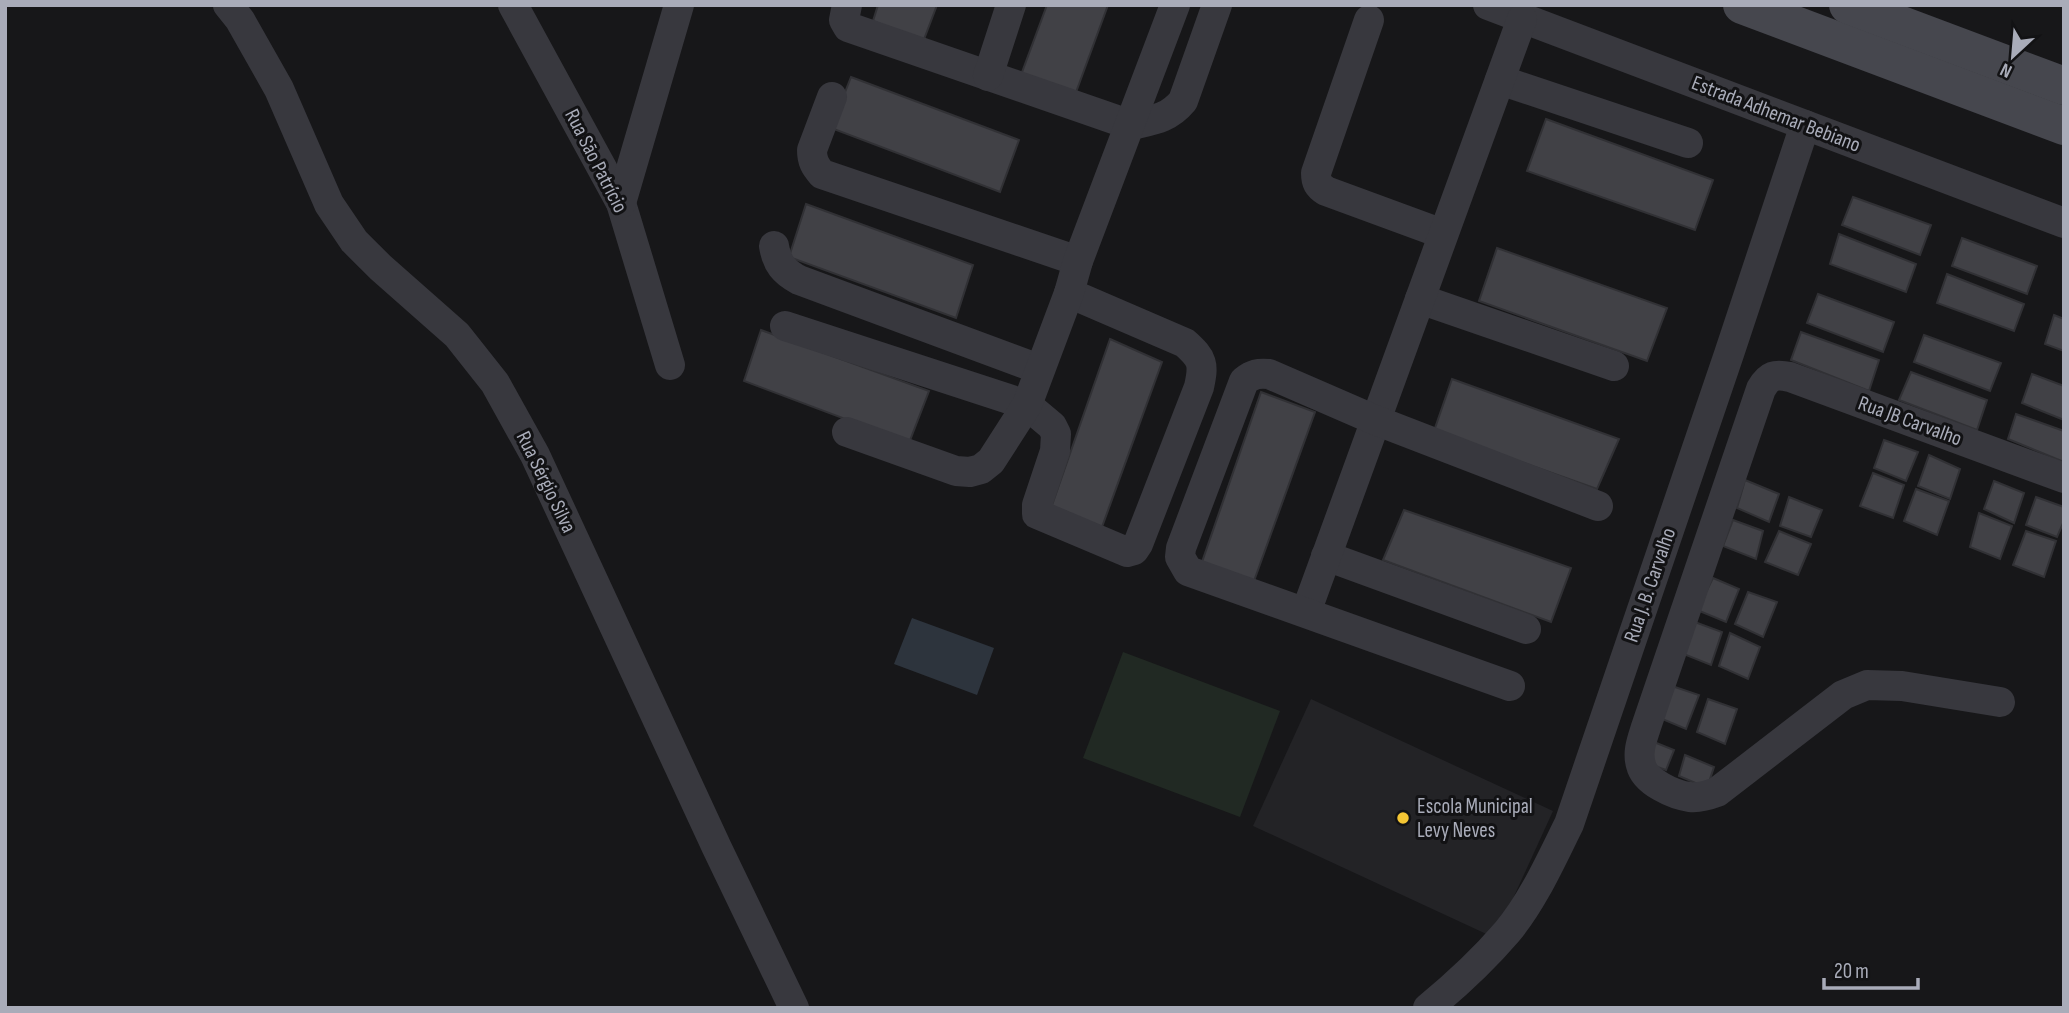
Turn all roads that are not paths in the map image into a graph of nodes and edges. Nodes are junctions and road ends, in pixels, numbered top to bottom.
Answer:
1 (228, 5) edge
2 (513, 5) edge
3 (679, 5) edge
4 (847, 5) edge
5 (1011, 5) edge
6 (1175, 5) edge
7 (1217, 5) edge
8 (1488, 5) edge
9 (1742, 5) edge
10 (1848, 5) edge
11 (1522, 19) junction
12 (1369, 20) dead end
13 (988, 76) junction
14 (1500, 80) junction
15 (2064, 86) edge
16 (832, 97) dead end
17 (1131, 125) junction
18 (1805, 125) junction
19 (2064, 126) edge
20 (1688, 143) dead end
21 (621, 203) junction
22 (2064, 223) edge
23 (1443, 234) junction
24 (774, 246) dead end
25 (1078, 261) junction
26 (1069, 293) junction
27 (1420, 299) junction
28 (785, 326) dead end
29 (670, 365) dead end
30 (1614, 366) dead end
31 (1040, 369) junction
32 (1027, 405) junction
33 (1375, 420) junction
34 (847, 432) dead end
35 (2064, 478) edge
36 (1598, 506) dead end
37 (1326, 556) junction
38 (1306, 612) junction
39 (1526, 629) dead end
40 (1510, 686) dead end
41 (2000, 702) dead end
42 (794, 1008) edge
43 (1429, 1008) edge

1 - 42 street, Rua Sérgio Silva
2 - 21 street, Rua São Patrício
3 - 21 street
4 - 13 street
5 - 13 street
6 - 17 street
7 - 17 street
8 - 11 street, Estrada Adhemar Bebiano
9 - 19 main road
10 - 15 main road
11 - 14 street
11 - 18 street, Estrada Adhemar Bebiano
12 - 23 street
13 - 17 street
14 - 20 street
14 - 23 street
16 - 25 street
17 - 25 street
18 - 22 street, Estrada Adhemar Bebiano
18 - 43 street, Rua J. B. Carvalho
21 - 29 street, Rua São Patrício
23 - 27 street
24 - 31 street
25 - 26 street
26 - 31 street
26 - 32 street
27 - 30 street
27 - 33 street
28 - 32 street
31 - 32 street
32 - 34 street
33 - 36 street
33 - 37 street
33 - 38 street
35 - 41 street, Rua JB Carvalho
37 - 38 street
37 - 39 street
38 - 40 street

